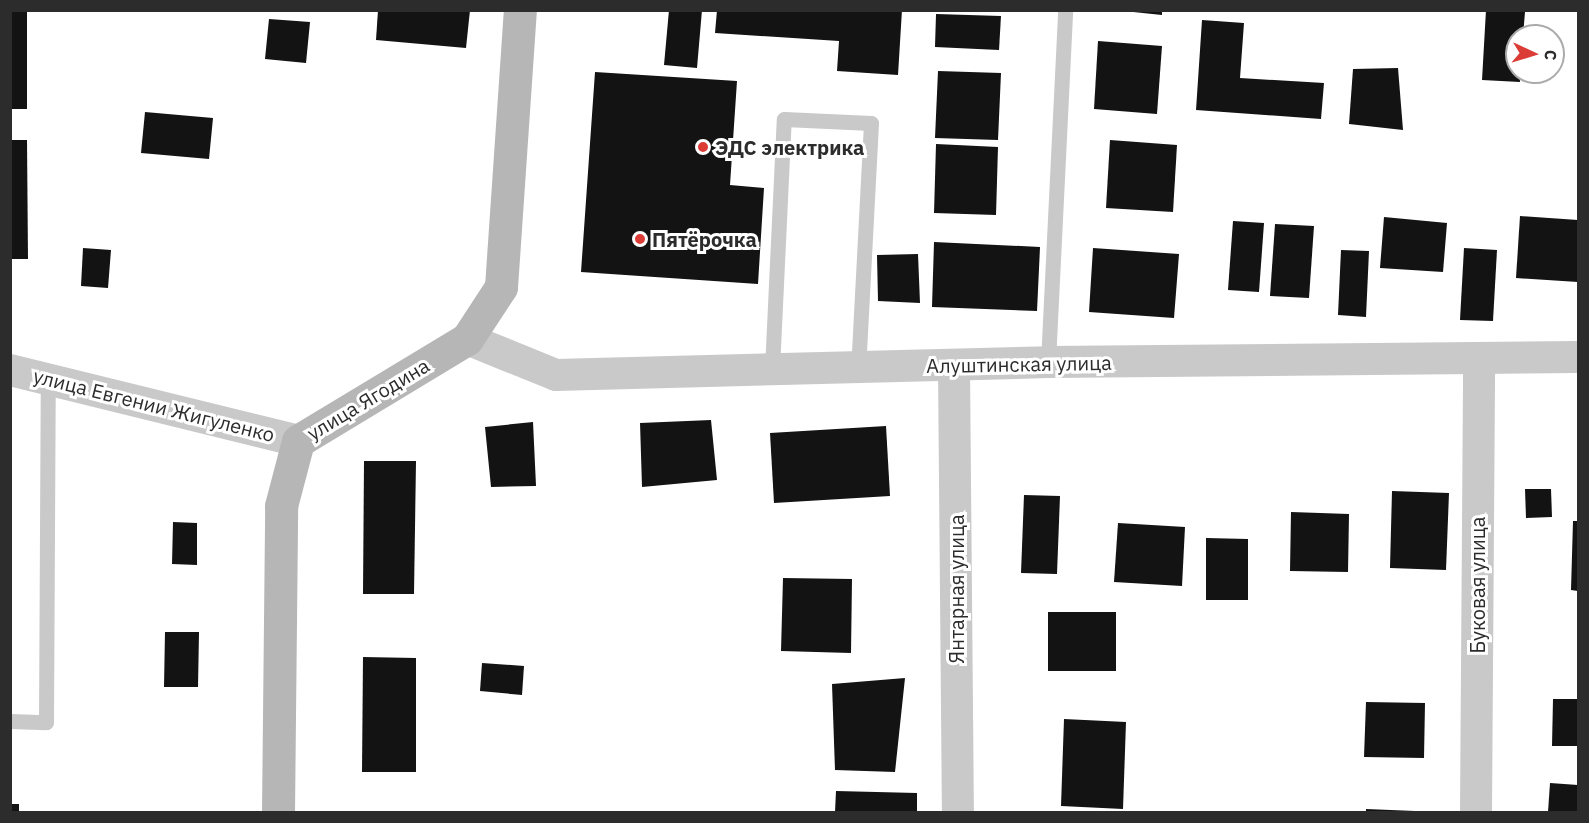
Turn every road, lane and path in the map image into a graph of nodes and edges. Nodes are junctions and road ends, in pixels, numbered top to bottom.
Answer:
1 (520, 10) edge
2 (1065, 10) edge
3 (467, 339) junction
4 (1578, 357) edge
5 (1479, 358) junction
6 (1048, 362) junction
7 (954, 366) junction
8 (858, 368) junction
9 (772, 369) junction
10 (10, 370) edge
11 (48, 376) junction
12 (298, 441) junction
13 (10, 721) edge
14 (278, 813) edge
15 (958, 813) edge
16 (1476, 813) edge

1 - 3 street, улица Ягодина
2 - 6 lane
3 - 9 street, Алуштинская улица
3 - 12 street, улица Ягодина
4 - 5 street, Алуштинская улица
5 - 6 street, Алуштинская улица
5 - 16 street, Буковая улица
6 - 7 street, Алуштинская улица
7 - 8 street, Алуштинская улица
7 - 15 street, Янтарная улица
8 - 9 street, Алуштинская улица
8 - 9 lane
10 - 11 street, улица Евгении Жигуленко
11 - 12 street, улица Евгении Жигуленко
11 - 13 lane
12 - 14 street, улица Ягодина

